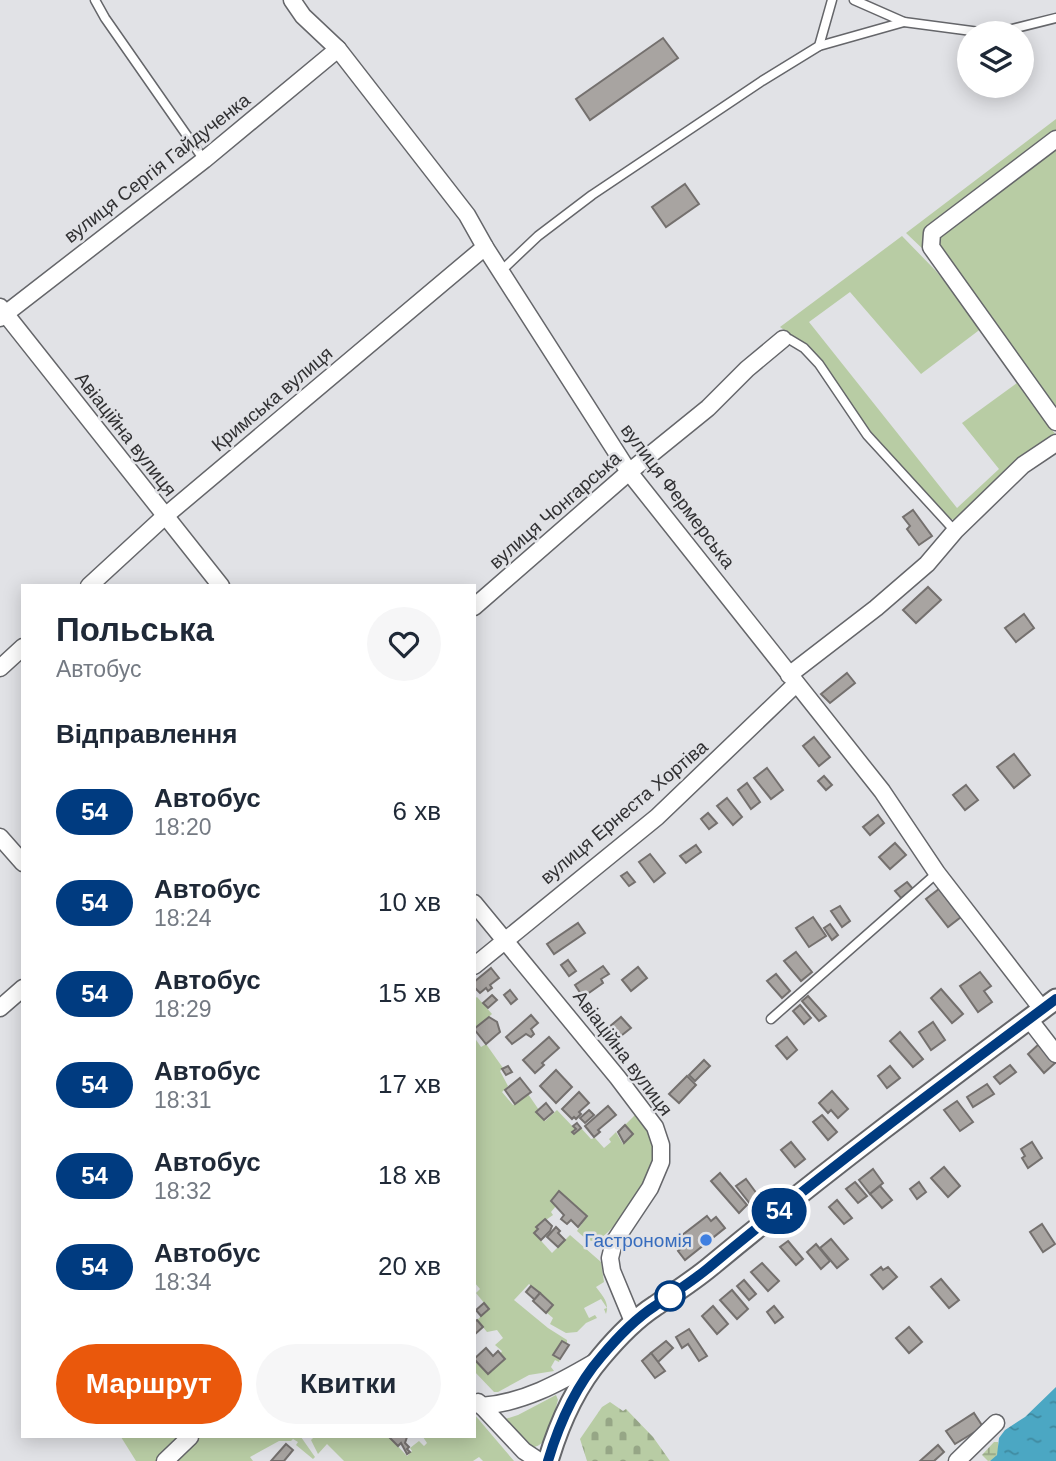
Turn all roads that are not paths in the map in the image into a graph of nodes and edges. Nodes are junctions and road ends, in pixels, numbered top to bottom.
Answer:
1 (95, 0) edge
2 (292, 0) edge
3 (832, 0) edge
4 (854, 0) edge
5 (1056, 18) edge
6 (904, 22) junction
7 (1034, 24) edge
8 (957, 29) edge
9 (819, 46) junction
10 (338, 49) junction
11 (1056, 139) edge
12 (204, 160) junction
13 (485, 247) junction
14 (501, 271) junction
15 (2, 313) edge
16 (783, 340) joint
17 (1056, 422) edge
18 (1056, 443) edge
19 (629, 472) junction
20 (164, 517) junction
21 (955, 531) junction
22 (91, 584) edge
23 (219, 584) edge
24 (476, 605) edge
25 (21, 649) edge
26 (0, 668) edge
27 (792, 680) junction
28 (0, 837) edge
29 (21, 861) edge
30 (937, 873) junction
31 (476, 906) edge
32 (504, 941) junction
33 (476, 964) edge
34 (21, 990) edge
35 (0, 1008) edge
36 (1042, 1009) edge
37 (771, 1019) dead end
38 (1056, 1054) edge
39 (634, 1324) junction
40 (598, 1360) junction
41 (478, 1402) edge
42 (996, 1423) dead end
43 (189, 1438) edge
44 (165, 1461) edge
45 (539, 1461) edge
46 (548, 1461) edge
47 (957, 1461) edge

1 - 12 lane
2 - 10 street, вулиця Фермерська
3 - 9 lane
4 - 6 lane
5 - 7 lane
6 - 8 lane
6 - 9 lane
9 - 14 lane
10 - 12 street, вулиця Сергія Гайдученка
10 - 13 street, вулиця Фермерська
11 - 17 street
12 - 15 street, вулиця Сергія Гайдученка
13 - 14 street, вулиця Фермерська
13 - 20 street, Кримська вулиця
14 - 19 street, вулиця Фермерська
15 - 20 street, Авіаційна вулиця
16 - 19 street, вулиця Чонгарська
16 - 21 lane, вулиця Чонгарська
18 - 21 street, вулиця Ернеста Хортіва
19 - 24 street, вулиця Чонгарська
19 - 27 street, вулиця Фермерська
20 - 22 street, Кримська вулиця
20 - 23 street, Авіаційна вулиця
21 - 27 street, вулиця Ернеста Хортіва
25 - 26 street
27 - 30 street, вулиця Фермерська
27 - 32 street, вулиця Ернеста Хортіва
28 - 29 street
30 - 36 street, вулиця Фермерська
30 - 37 lane
31 - 32 street, Авіаційна вулиця
32 - 33 street, вулиця Ернеста Хортіва
32 - 39 street, Авіаційна вулиця
34 - 35 street
36 - 38 street, вулиця Фермерська
36 - 39 street
39 - 40 street
40 - 41 street
40 - 46 street
41 - 45 street
42 - 47 street
43 - 44 street

